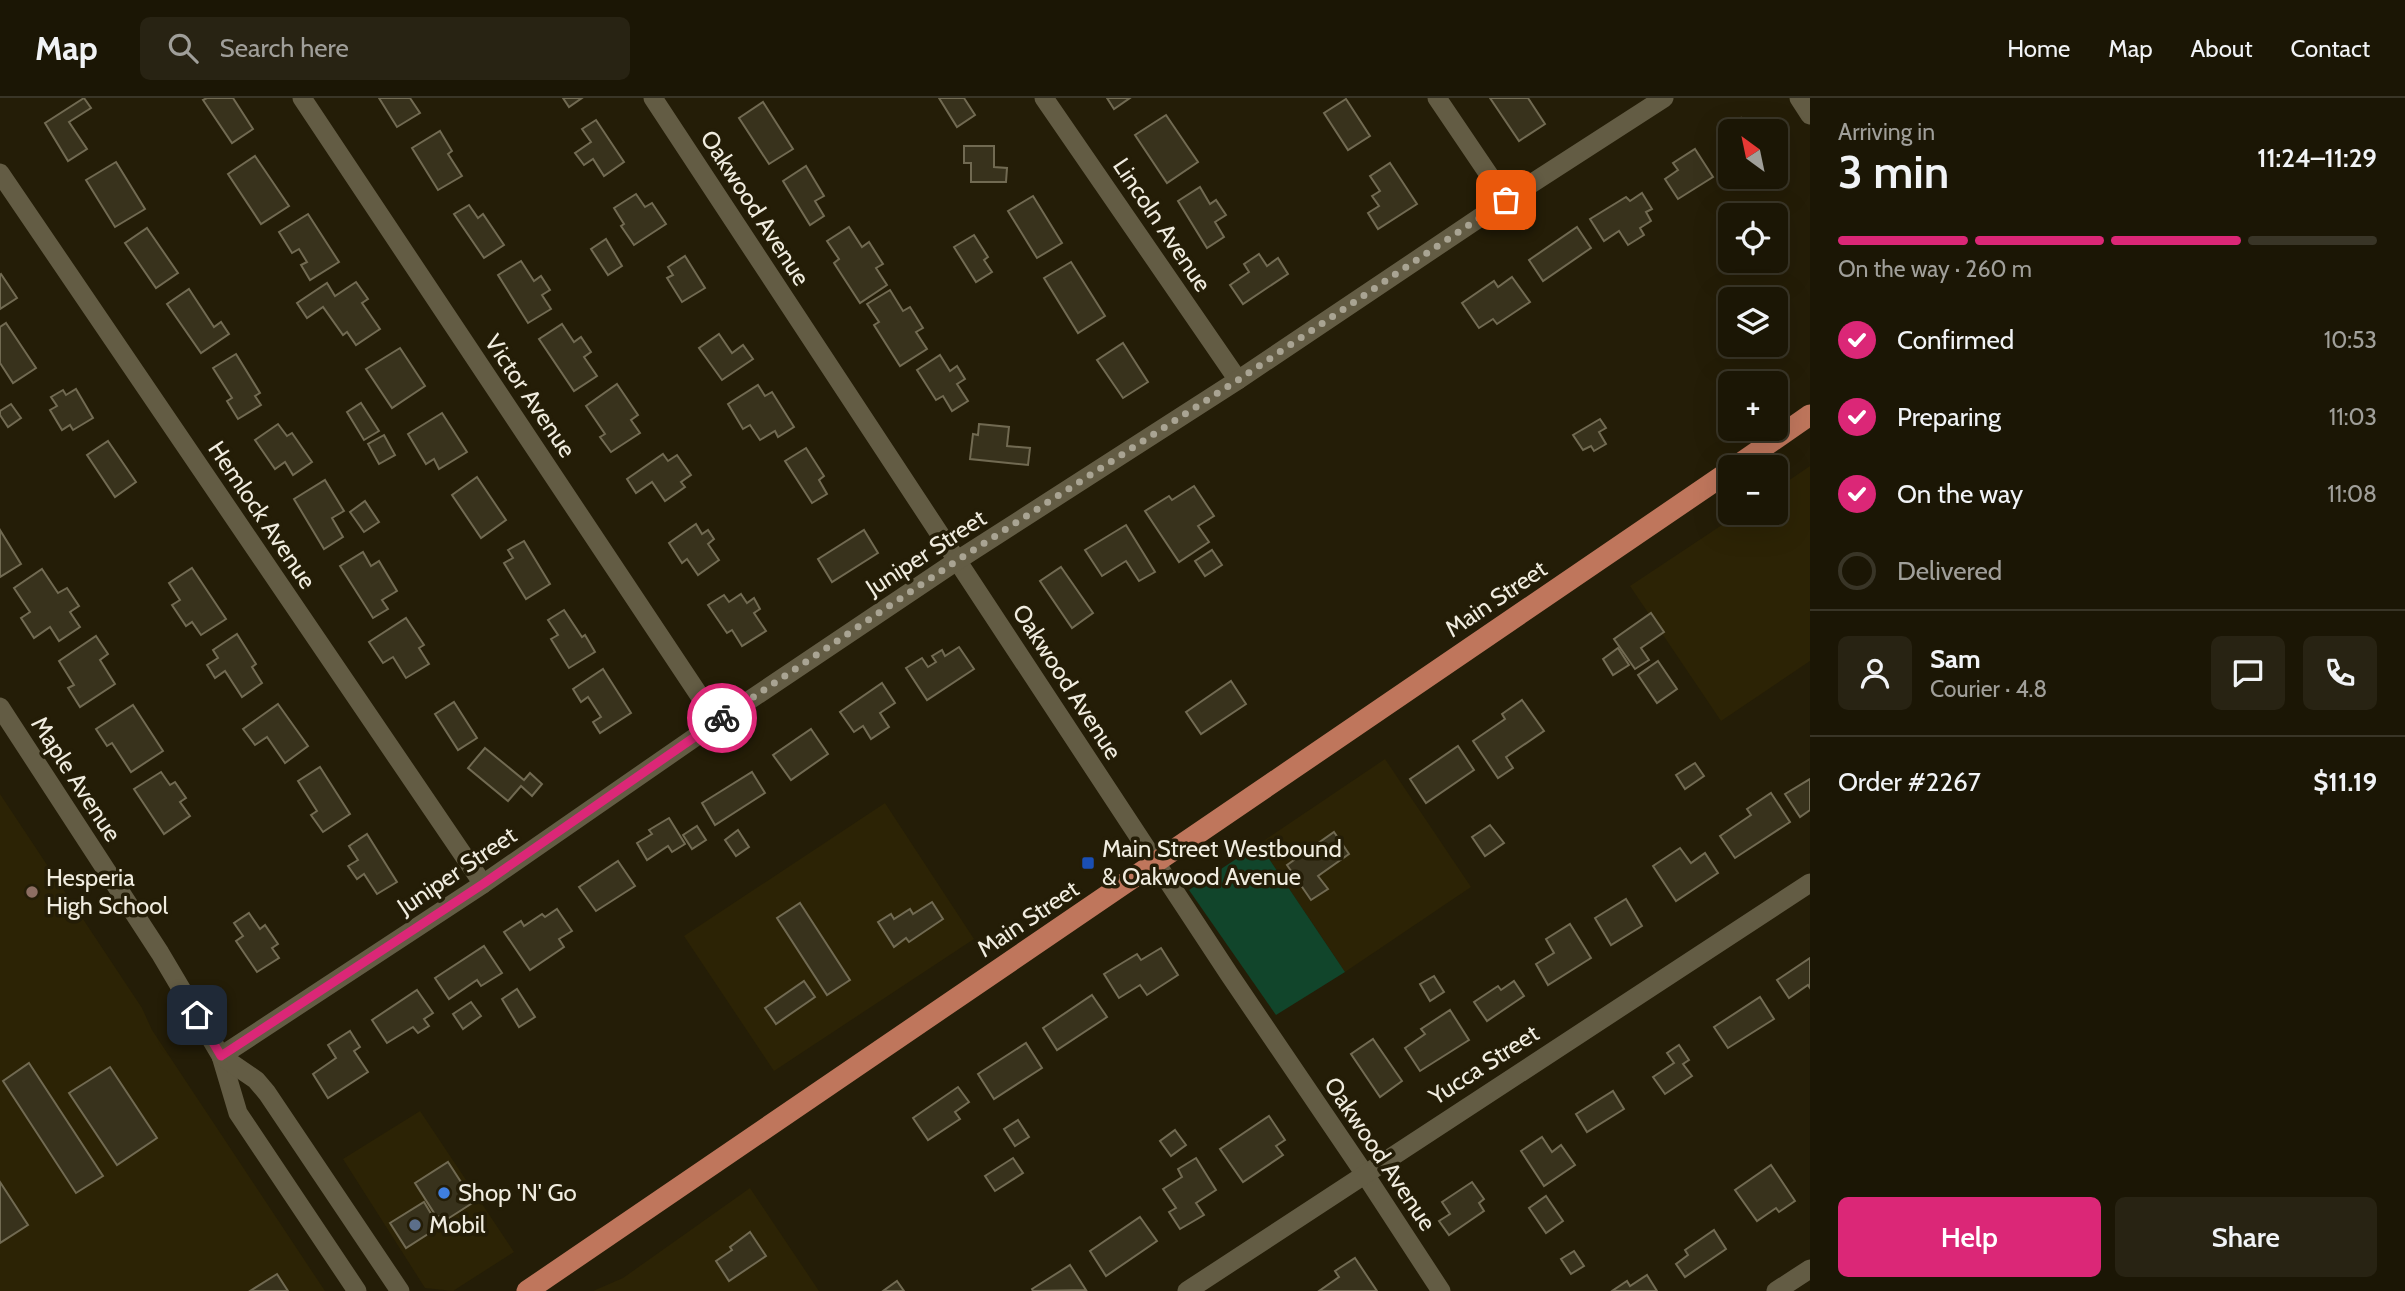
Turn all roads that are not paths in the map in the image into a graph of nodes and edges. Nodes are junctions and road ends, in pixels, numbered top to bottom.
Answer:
1 (302, 98) edge
2 (653, 98) edge
3 (1044, 98) edge
4 (1437, 98) edge
5 (1664, 98) edge
6 (1799, 98) edge
7 (1810, 115) edge
8 (0, 173) edge
9 (1506, 200) junction
10 (1238, 380) junction
11 (1810, 415) edge
12 (1753, 455) edge
13 (1718, 479) edge
14 (958, 560) junction
15 (0, 707) edge
16 (718, 722) junction
17 (1156, 864) junction
18 (1810, 883) edge
19 (483, 884) junction
20 (221, 1056) junction
21 (1364, 1173) junction
22 (1810, 1269) edge
23 (357, 1291) edge
24 (400, 1291) edge
25 (527, 1291) edge
26 (1187, 1291) edge
27 (1441, 1291) edge
28 (1776, 1291) edge

1 - 16 street, Victor Avenue
2 - 14 street, Oakwood Avenue
3 - 10 street, Lincoln Avenue
4 - 9 street
5 - 9 street, Juniper Street
6 - 7 street
8 - 19 street, Hemlock Avenue
9 - 10 street, Juniper Street
10 - 14 street, Juniper Street
11 - 12 main road, Main Street
13 - 17 main road, Main Street
14 - 16 street, Juniper Street
14 - 17 street, Oakwood Avenue
15 - 20 street, Maple Avenue
16 - 19 street, Juniper Street
17 - 21 street, Oakwood Avenue
17 - 25 main road, Main Street
18 - 21 street, Yucca Street
19 - 20 street, Juniper Street
20 - 23 street, Maple Avenue
20 - 24 street, Maple Avenue
21 - 26 street, Yucca Street
21 - 27 street, Oakwood Avenue
22 - 28 street

